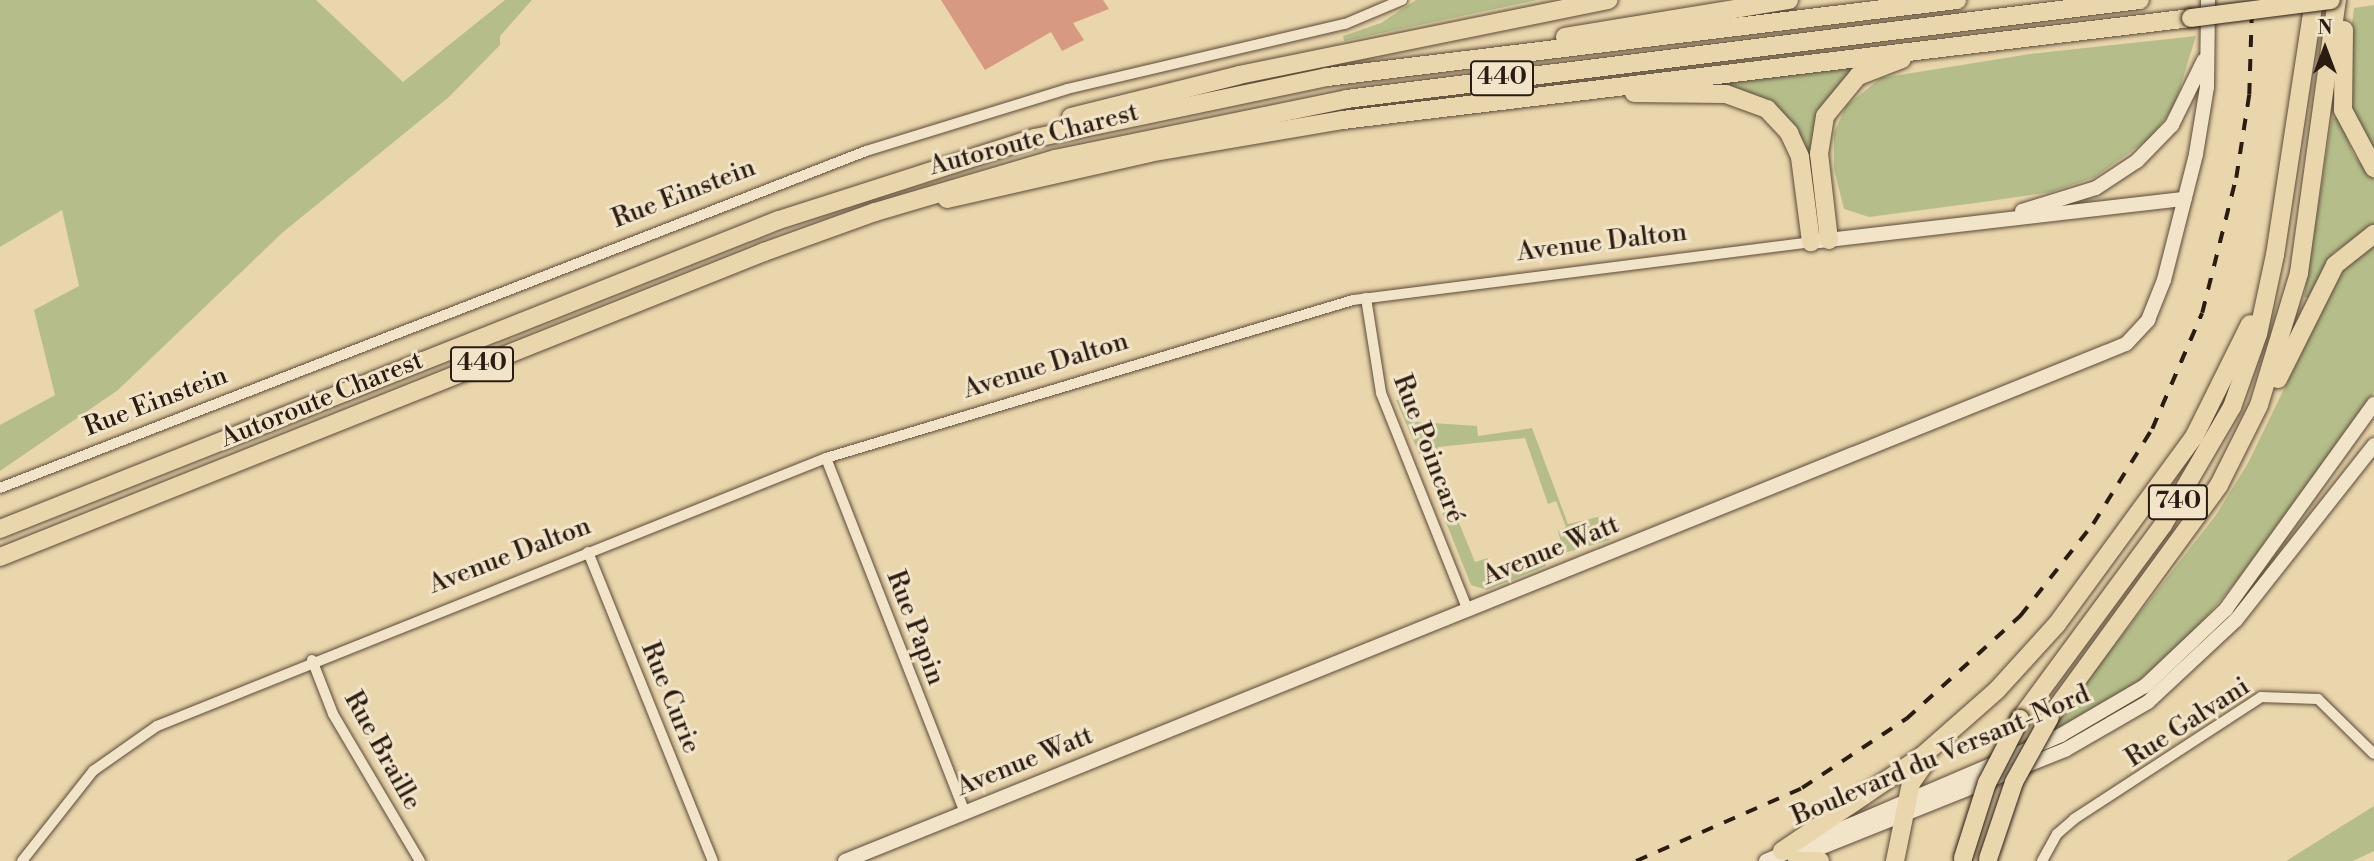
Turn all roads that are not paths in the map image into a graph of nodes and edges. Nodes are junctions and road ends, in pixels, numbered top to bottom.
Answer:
1 (1402, 0) edge
2 (1594, 0) edge
3 (1608, 0) edge
4 (1789, 0) edge
5 (1957, 0) edge
6 (2140, 0) edge
7 (2208, 0) edge
8 (2313, 0) edge
9 (2330, 0) edge
10 (2337, 0) edge
11 (2346, 0) edge
12 (1571, 7) junction
13 (2043, 35) junction
14 (2209, 49) junction
15 (1327, 76) junction
16 (1476, 103) junction
17 (976, 155) junction
18 (2374, 168) edge
19 (2185, 199) junction
20 (875, 212) junction
21 (1978, 223) junction
22 (2374, 234) edge
23 (1829, 240) junction
24 (1811, 242) junction
25 (2275, 255) junction
26 (1366, 298) junction
27 (2374, 404) edge
28 (2374, 445) edge
29 (826, 458) junction
30 (2227, 471) junction
31 (0, 488) edge
32 (90, 521) junction
33 (0, 529) edge
34 (588, 552) junction
35 (0, 557) edge
36 (0, 569) edge
37 (1468, 611) junction
38 (312, 660) junction
39 (1976, 710) junction
40 (2374, 754) edge
41 (1907, 806) junction
42 (965, 813) junction
43 (1789, 858) edge
44 (1963, 859) edge
45 (1988, 860) edge
46 (22, 861) edge
47 (420, 861) edge
48 (713, 861) edge
49 (845, 861) edge
50 (1766, 861) edge
51 (1819, 861) edge
52 (1895, 861) edge
53 (2042, 861) edge

1 - 31 street, Rue Einstein
2 - 12 highway
3 - 12 highway
4 - 15 highway
5 - 15 highway, Autoroute Charest / 440
6 - 20 highway, Autoroute Charest / 440
7 - 14 street
8 - 25 highway, 740
9 - 13 highway, bridge
10 - 30 highway, 740
11 - 18 highway
12 - 17 highway
13 - 16 highway
13 - 23 highway
14 - 19 street
14 - 21 street
15 - 17 highway, Autoroute Charest / 440
16 - 20 highway
16 - 24 highway
17 - 33 highway, Autoroute Charest / 440
19 - 21 street, Avenue Dalton
19 - 37 street, Avenue Watt
20 - 32 highway, Autoroute Charest / 440
21 - 23 street, Avenue Dalton
22 - 30 highway
23 - 24 street, Avenue Dalton
24 - 26 street, Avenue Dalton
25 - 39 highway
25 - 44 highway, 740, bridge
26 - 29 street, Avenue Dalton
26 - 37 street, Rue Poincaré
27 - 41 street, Boulevard du Versant-Nord
28 - 41 street, Boulevard du Versant-Nord
29 - 34 street, Avenue Dalton
29 - 42 street, Rue Papin
30 - 45 highway, 740, bridge
32 - 35 highway, Autoroute Charest / 440
32 - 36 highway
34 - 38 street, Avenue Dalton
34 - 48 street, Rue Curie
37 - 42 street, Avenue Watt
38 - 46 street, Avenue Dalton
38 - 47 street, Rue Braille
39 - 41 highway
39 - 43 highway
40 - 53 street, Rue Galvani
41 - 43 street, Boulevard du Versant-Nord
41 - 52 highway
42 - 49 street, Avenue Watt
43 - 50 street, Boulevard du Versant-Nord
43 - 51 highway

